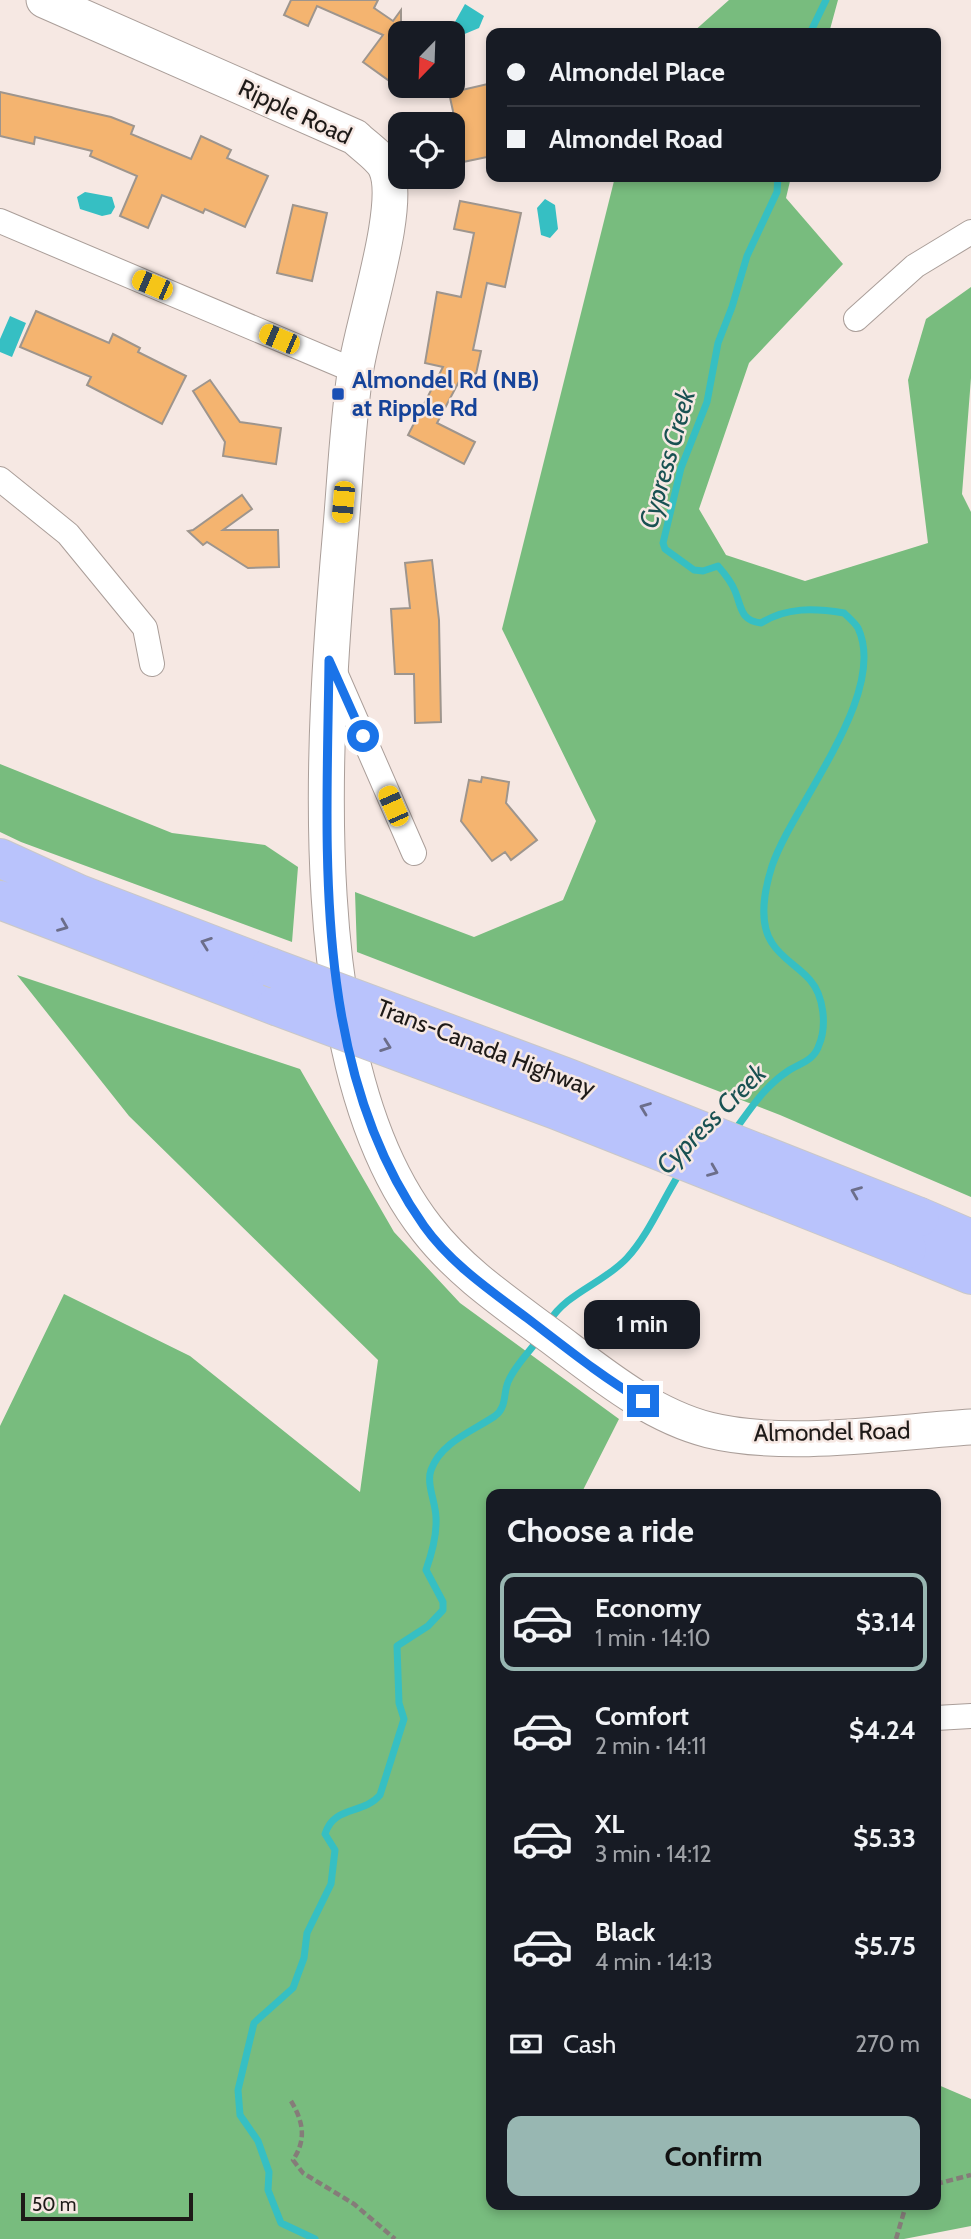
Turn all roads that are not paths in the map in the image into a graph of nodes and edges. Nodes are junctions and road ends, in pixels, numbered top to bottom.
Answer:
1 (44, 0) edge
2 (0, 221) edge
3 (971, 232) edge
4 (856, 319) dead end
5 (355, 371) junction
6 (0, 479) edge
7 (329, 660) junction
8 (152, 664) dead end
9 (414, 853) dead end
10 (0, 858) edge
11 (0, 900) edge
12 (913, 1233) junction
13 (971, 1239) edge
14 (971, 1275) edge
15 (971, 1427) edge
16 (971, 1716) edge
17 (941, 1718) edge

1 - 5 street, Ripple Road
2 - 5 street
3 - 4 street
5 - 7 street, Almondel Road
6 - 8 street
7 - 9 street
7 - 15 street, Almondel Road
12 -> 10 highway, Trans-Canada Highway, bridge
11 -> 12 highway, Trans-Canada Highway, bridge
12 - 13 highway, Trans-Canada Highway
12 - 14 highway, Trans-Canada Highway
16 - 17 street

